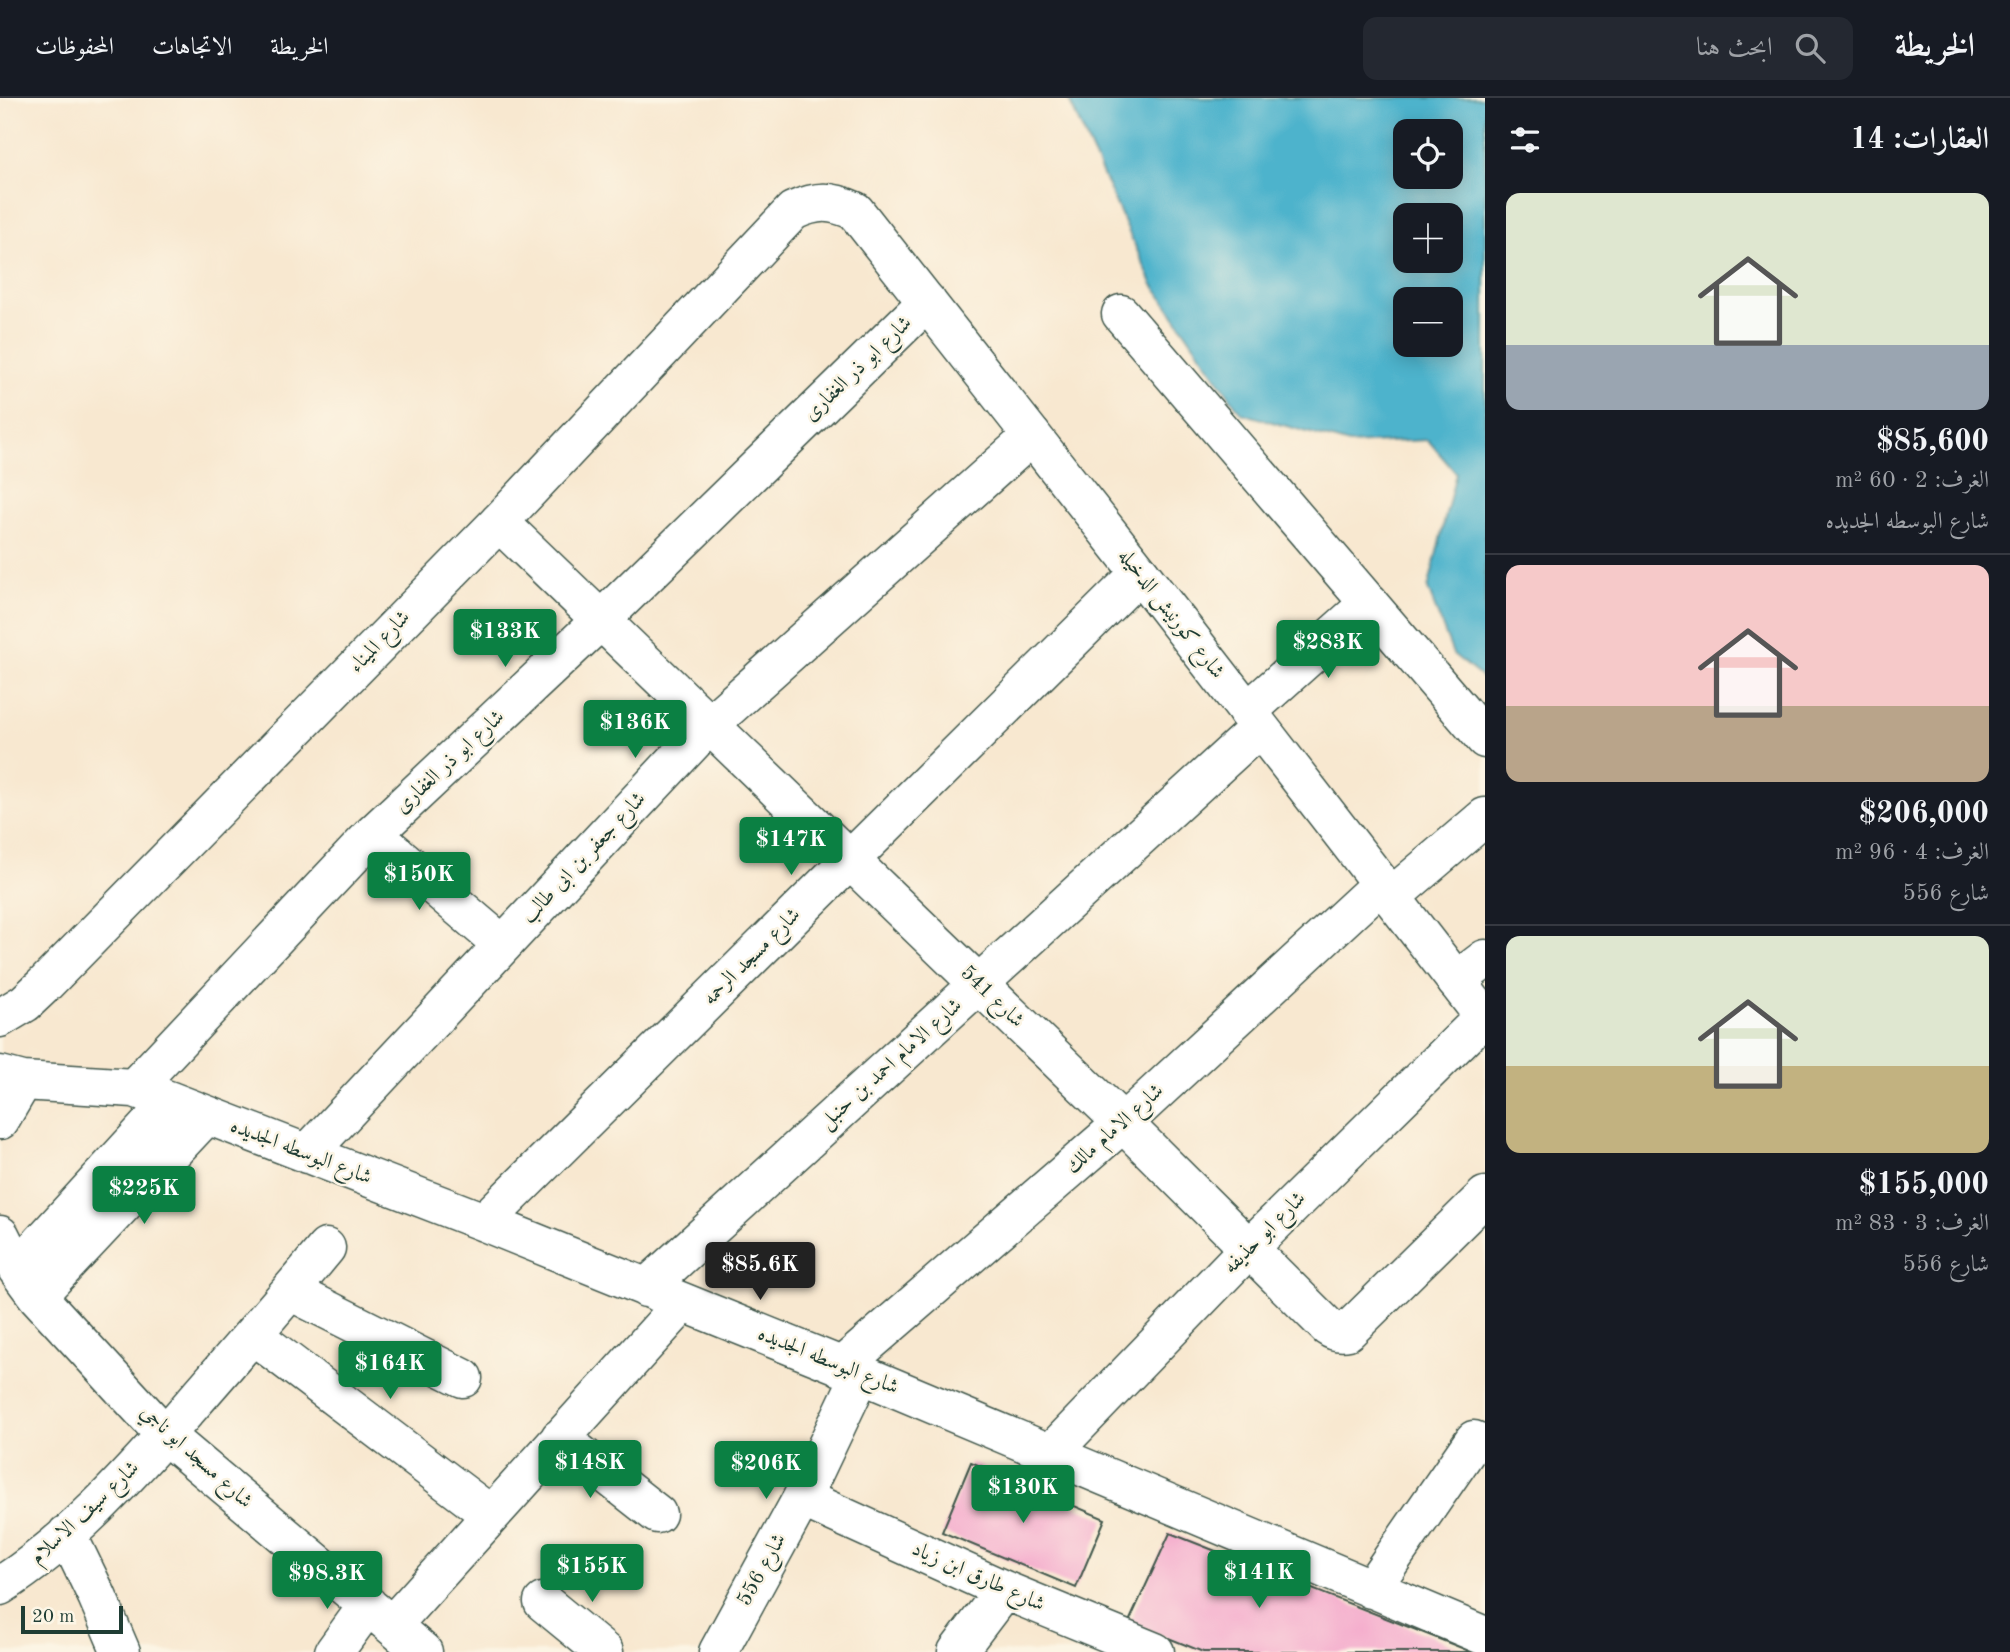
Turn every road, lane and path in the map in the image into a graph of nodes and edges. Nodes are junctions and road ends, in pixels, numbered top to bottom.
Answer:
1 (855, 211) joint
2 (927, 302) junction
3 (1121, 314) dead end
4 (1032, 436) junction
5 (499, 522) junction
6 (1140, 573) junction
7 (1369, 603) junction
8 (601, 620) junction
9 (1253, 720) junction
10 (709, 725) junction
11 (1485, 739) edge
12 (1485, 817) edge
13 (373, 834) junction
14 (850, 860) junction
15 (1386, 891) junction
16 (503, 945) junction
17 (1471, 970) edge
18 (978, 984) junction
19 (0, 1018) edge
20 (1484, 1018) edge
21 (11, 1078) edge
22 (134, 1088) junction
23 (171, 1101) junction
24 (207, 1115) junction
25 (0, 1120) edge
26 (1123, 1124) junction
27 (307, 1154) junction
28 (1485, 1196) edge
29 (484, 1222) junction
30 (0, 1235) edge
31 (326, 1248) dead end
32 (1248, 1248) junction
33 (27, 1283) junction
34 (646, 1288) junction
35 (290, 1291) junction
36 (683, 1303) junction
37 (253, 1335) junction
38 (851, 1371) junction
39 (463, 1378) dead end
40 (165, 1435) junction
41 (560, 1438) junction
42 (1474, 1440) dead end
43 (1050, 1454) junction
44 (802, 1497) junction
45 (657, 1514) dead end
46 (491, 1515) junction
47 (67, 1534) junction
48 (0, 1586) edge
49 (1371, 1589) junction
50 (1004, 1590) junction
51 (543, 1602) dead end
52 (380, 1615) junction
53 (1483, 1631) edge
54 (121, 1652) edge
55 (334, 1652) edge
56 (423, 1652) edge
57 (604, 1652) edge
58 (718, 1652) edge
59 (957, 1652) edge
60 (1155, 1652) edge

1 - 2 street, شارع كورنيش الدخيله
1 - 5 street, شارع الميناء
2 - 4 street, شارع كورنيش الدخيله
2 - 8 street, شارع ابو ذر الغفارى
3 - 7 street
4 - 6 street, شارع كورنيش الدخيله
4 - 10 street, شارع جعفر بن ابى طالب
5 - 8 street, شارع 541
5 - 19 street, شارع الميناء
6 - 9 street, شارع كورنيش الدخيله
6 - 14 street, شارع مسجد الرحمه
7 - 9 street, شارع الامام احمد بن حنبل
7 - 11 street
8 - 10 street, شارع 541
8 - 13 street, شارع ابو ذر الغفارى
9 - 15 street, شارع كورنيش الدخيله
9 - 18 street, شارع الامام احمد بن حنبل
10 - 14 street, شارع 541
10 - 16 street, شارع جعفر بن ابى طالب
12 - 15 street, شارع الامام مالك
13 - 16 street
13 - 22 street, شارع ابو ذر الغفارى
14 - 18 street, شارع 541
14 - 29 street, شارع مسجد الرحمه
15 - 17 street, شارع كورنيش الدخيله
15 - 26 street, شارع الامام مالك
16 - 27 street, شارع جعفر بن ابى طالب
17 - 20 street, شارع كورنيش الدخيله
18 - 26 street, شارع 541
18 - 34 street, شارع الامام احمد بن حنبل
20 - 32 street, شارع ابو حذيفه
21 - 22 street, شارع البوسطه الجديده
21 - 25 street
22 - 23 street, شارع البوسطه الجديده
23 - 24 street, شارع البوسطه الجديده
23 - 33 street
24 - 27 street, شارع البوسطه الجديده
24 - 33 street
26 - 32 street, شارع 541
26 - 38 street, شارع الامام مالك
27 - 29 street, شارع البوسطه الجديده
28 - 32 street, شارع 541
29 - 34 street, شارع البوسطه الجديده
30 - 33 street, شارع مسجد ابو ناجي
31 - 35 street, شارع سيف الاسلام
32 - 43 street, شارع ابو حذيفه
33 - 40 street, شارع مسجد ابو ناجي
34 - 36 street, شارع البوسطه الجديده
35 - 37 street, شارع سيف الاسلام
35 - 39 street
36 - 38 street, شارع البوسطه الجديده
36 - 41 street
37 - 40 street, شارع سيف الاسلام
37 - 46 street
38 - 43 street, شارع البوسطه الجديده
38 - 44 street, شارع 556
40 - 47 street, شارع سيف الاسلام
40 - 52 street, شارع مسجد ابو ناجي
41 - 45 street
41 - 46 street
42 - 49 street
43 - 49 street, شارع البوسطه الجديده
44 - 50 street, شارع طارق ابن زياد
44 - 58 street, شارع 556
46 - 52 street
47 - 48 street, شارع سيف الاسلام
47 - 54 street
49 - 53 street, شارع البوسطه الجديده
50 - 59 street
50 - 60 street, شارع طارق ابن زياد
51 - 57 street
52 - 55 street
52 - 56 street, شارع مسجد ابو ناجي

